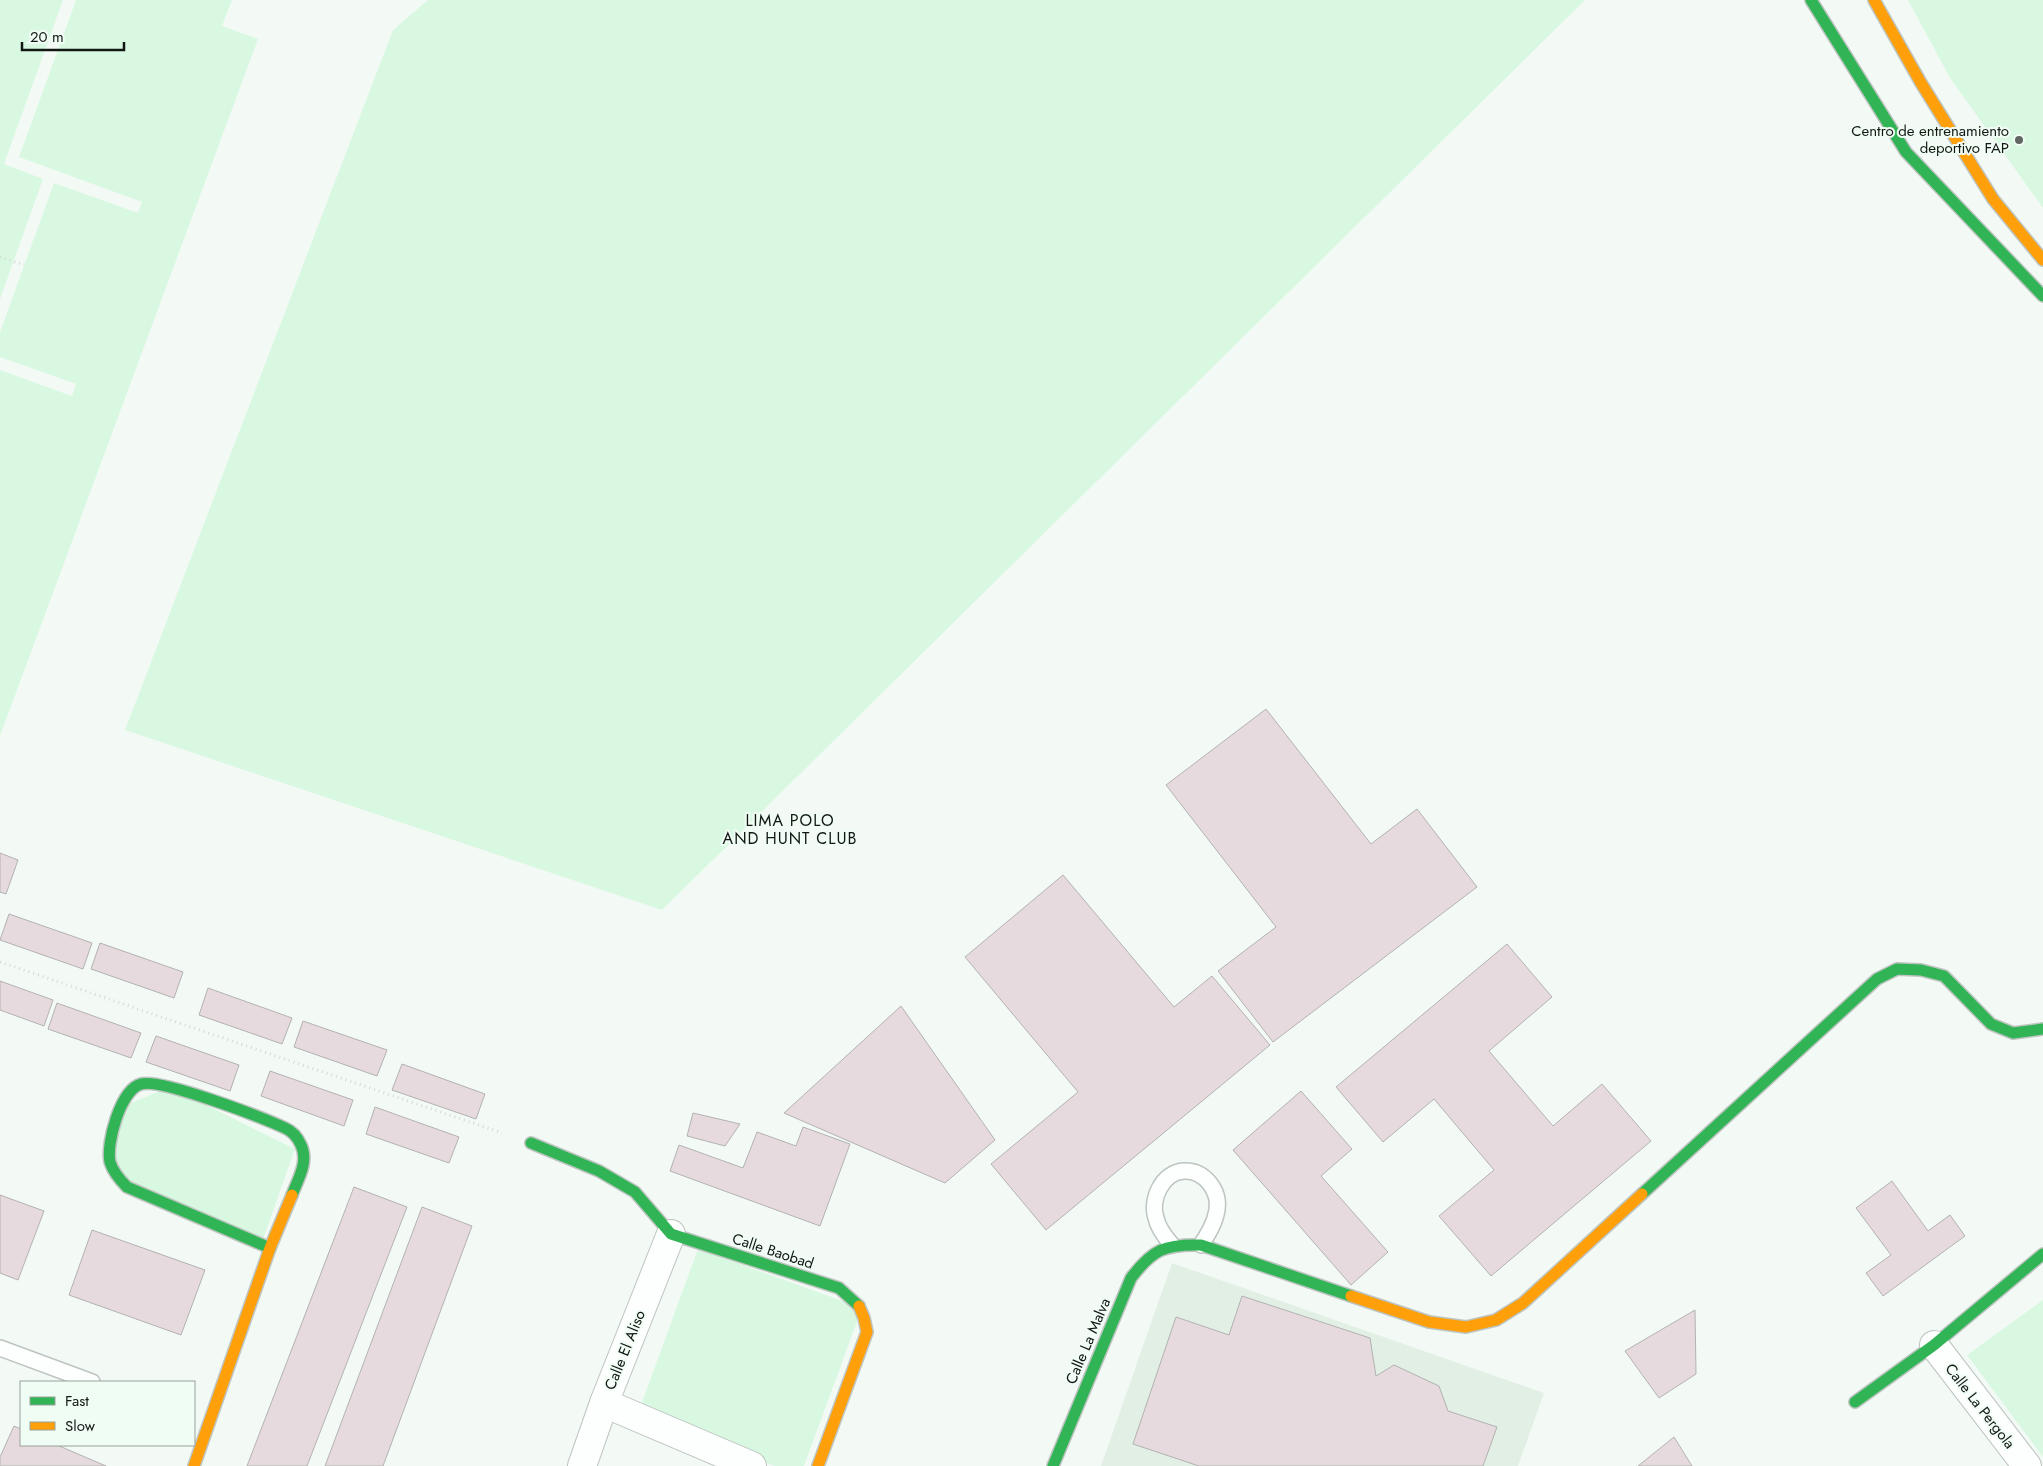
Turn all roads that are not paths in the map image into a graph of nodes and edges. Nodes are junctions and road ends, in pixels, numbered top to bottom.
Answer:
1 (1811, 0) edge
2 (1874, 0) edge
3 (2043, 260) edge
4 (2043, 296) edge
5 (2043, 1029) edge
6 (531, 1143) road end
7 (671, 1234) junction
8 (1172, 1245) junction
9 (1201, 1245) junction
10 (270, 1248) junction
11 (2043, 1254) edge
12 (1934, 1345) junction
13 (0, 1348) edge
14 (89, 1381) edge
15 (1855, 1402) dead end
16 (604, 1403) junction
17 (201, 1423) edge
18 (194, 1466) edge
19 (582, 1466) edge
20 (752, 1466) edge
21 (818, 1466) edge
22 (1053, 1466) edge
23 (2027, 1466) edge

1 - 4 street
2 - 3 street
5 - 9 street
6 - 7 street
7 - 16 street, Calle El Aliso
7 - 21 street, Calle Baobad
8 - 9 street
8 - 9 lane
8 - 22 street, Calle La Malva
10 - 10 street
10 - 17 street
11 - 12 street
12 - 15 street
12 - 23 street, Calle La Pergola
13 - 14 lane
16 - 19 street, Calle El Aliso
16 - 20 street
17 - 18 street

